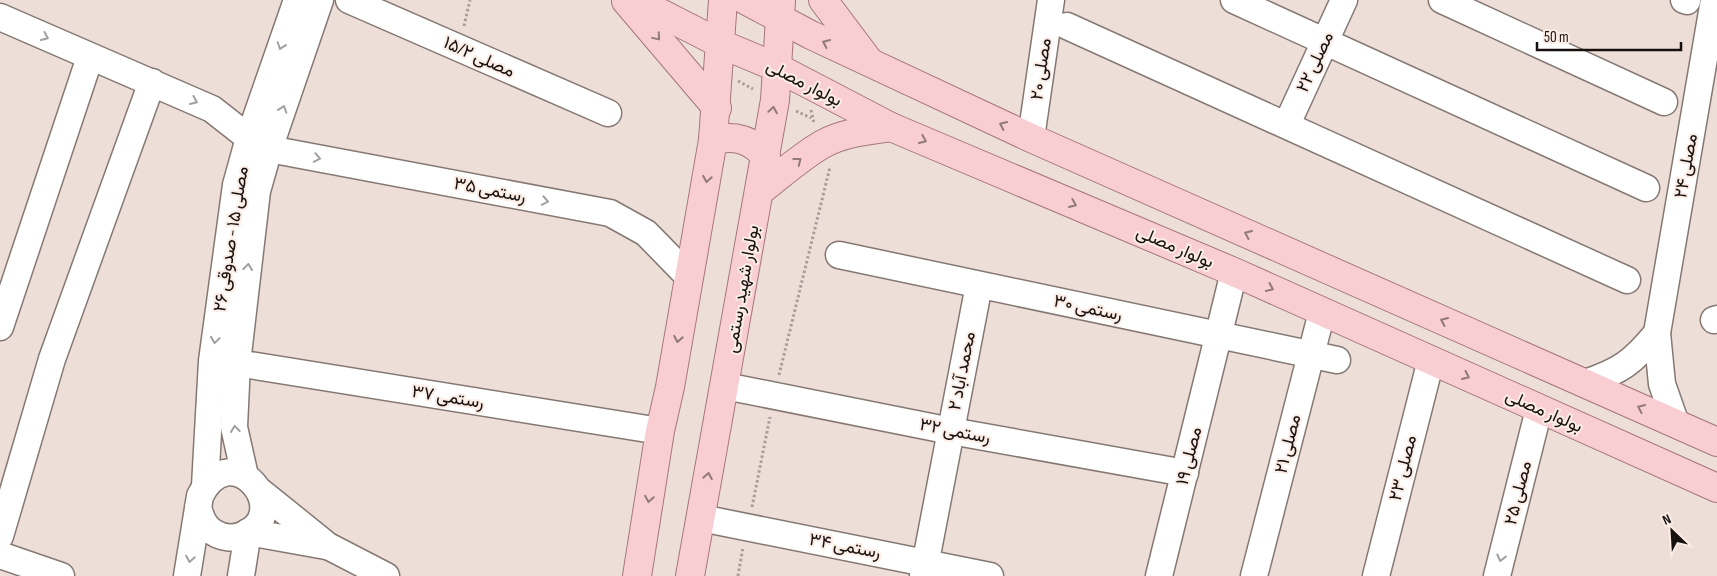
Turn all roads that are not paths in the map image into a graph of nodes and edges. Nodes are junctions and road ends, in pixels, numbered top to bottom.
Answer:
1 (297, 0) edge
2 (320, 0) edge
3 (349, 0) edge
4 (626, 0) edge
5 (635, 0) edge
6 (723, 0) edge
7 (746, 0) edge
8 (823, 0) edge
9 (1051, 0) edge
10 (1234, 0) edge
11 (1344, 0) edge
12 (1442, 0) edge
13 (1714, 0) edge
14 (781, 9) edge
15 (0, 17) edge
16 (1067, 26) dead end
17 (1325, 41) junction
18 (721, 44) junction
19 (90, 57) junction
20 (870, 63) junction
21 (776, 67) junction
22 (152, 82) junction
23 (1664, 102) dead end
24 (717, 108) junction
25 (608, 113) dead end
26 (1287, 124) junction
27 (891, 127) junction
28 (1031, 138) junction
29 (714, 140) junction
30 (259, 143) junction
31 (766, 157) junction
32 (1646, 188) dead end
33 (760, 191) junction
34 (839, 255) dead end
35 (1234, 272) junction
36 (689, 276) junction
37 (1627, 280) dead end
38 (979, 285) junction
39 (1322, 312) junction
40 (0, 327) edge
41 (1657, 333) junction
42 (1218, 336) junction
43 (1310, 354) junction
44 (1338, 360) dead end
45 (1431, 360) junction
46 (236, 363) junction
47 (1585, 383) junction
48 (725, 386) junction
49 (1540, 409) junction
50 (1676, 424) junction
51 (660, 431) junction
52 (951, 431) junction
53 (1717, 442) edge
54 (1185, 473) junction
55 (253, 484) junction
56 (1717, 488) edge
57 (202, 496) junction
58 (700, 518) junction
59 (248, 532) junction
60 (0, 536) edge
61 (328, 546) junction
62 (0, 555) edge
63 (925, 569) edge
64 (60, 576) edge
65 (187, 576) edge
66 (241, 576) edge
67 (386, 576) edge
68 (637, 576) edge
69 (690, 576) edge
70 (990, 576) edge
71 (1159, 576) edge
72 (1254, 576) edge
73 (1376, 576) edge
74 (1497, 576) edge

1 -> 30 street, مصلی ۱۵ - صدوقی ۲۶
30 -> 2 street, مصلی ۱۵ - صدوقی ۲۶
3 - 25 street, مصلی ۱۵/۲
4 -> 24 main road
5 - 18 main road, بولوار مصلی
6 - 18 main road
7 - 14 main road
8 - 20 main road
9 - 28 street, مصلی ۲۰
10 - 17 street
11 - 17 street, مصلی ۲۲
12 - 23 street
13 - 41 street, مصلی ۲۴
20 -> 14 main road
14 - 21 main road, بولوار شهید رستمی
15 -> 19 street
16 - 26 street
17 - 26 street, مصلی ۲۲
17 - 32 street
18 - 21 main road, بولوار مصلی
18 - 24 main road
19 - 22 street
19 - 40 street
28 -> 20 main road
21 - 27 main road, بولوار مصلی
31 -> 21 main road, بولوار شهید رستمی
22 -> 30 street
22 - 60 street
24 - 29 main road
26 - 37 street
33 -> 27 main road
27 -> 35 main road, بولوار مصلی
47 -> 28 main road
29 - 31 main road
29 -> 36 main road
30 -> 36 street, رستمی ۳۵
46 -> 30 street, مصلی ۱۵ - صدوقی ۲۶
30 -> 57 street, مصلی ۱۵ - صدوقی ۲۶
31 - 33 main road, بولوار شهید رستمی
33 - 48 main road, بولوار شهید رستمی
34 - 38 street, رستمی ۳۰
35 -> 39 main road, بولوار مصلی
35 - 42 street, مصلی ۱۹
36 -> 51 main road
38 - 42 street, رستمی ۳۰
38 - 52 street, محمد آباد ۲
39 - 43 street, مصلی ۲۱
39 - 45 main road, بولوار مصلی
41 - 47 street
41 - 50 street
42 - 43 street, رستمی ۳۰
42 - 54 street, مصلی ۱۹
43 - 44 street, رستمی ۳۰
43 - 72 street, مصلی ۲۱
45 -> 49 main road, بولوار مصلی
45 - 73 street, مصلی ۲۳
46 - 51 street, رستمی ۳۷
55 -> 46 street, مصلی ۱۵ - صدوقی ۲۶
50 -> 47 main road
48 - 52 street, رستمی ۳۲
58 -> 48 main road, بولوار شهید رستمی
49 - 56 main road, بولوار مصلی
49 -> 74 street, مصلی ۲۵
50 - 53 main road
51 -> 68 main road
52 - 54 street, رستمی ۳۲
52 - 63 street, محمد آباد ۲
54 - 71 street, مصلی ۱۹
55 - 57 street
55 - 59 street
55 - 61 street
57 - 59 street
57 -> 65 street, مصلی ۱۵ - صدوقی ۲۶
58 - 63 street, رستمی ۳۴
58 - 69 main road, بولوار شهید رستمی
59 - 61 street
59 - 66 street
61 - 67 street
62 - 64 street
63 - 70 street, رستمی ۳۴

